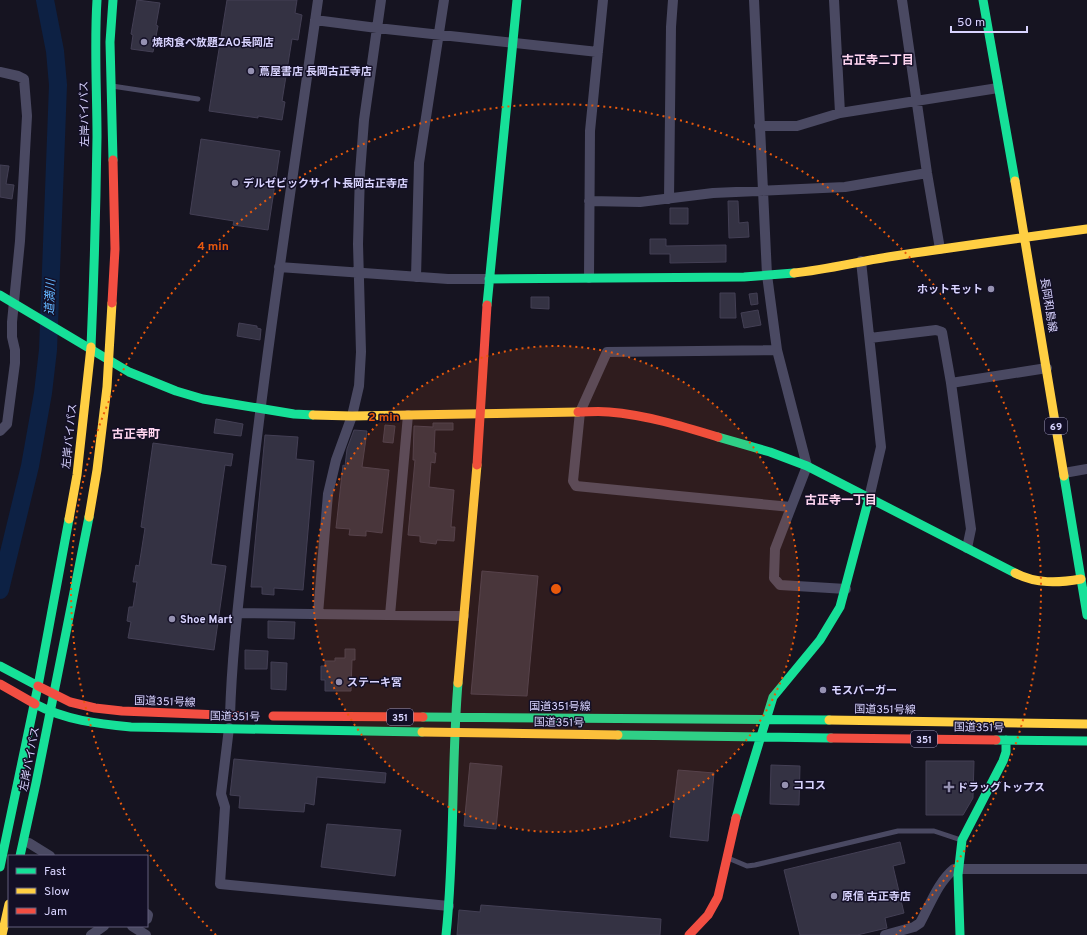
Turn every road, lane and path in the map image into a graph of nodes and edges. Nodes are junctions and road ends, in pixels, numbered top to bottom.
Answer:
1 (97, 0) edge
2 (113, 0) edge
3 (318, 0) edge
4 (381, 0) edge
5 (444, 0) edge
6 (517, 0) edge
7 (603, 0) edge
8 (673, 0) edge
9 (754, 0) edge
10 (834, 0) edge
11 (902, 0) edge
12 (983, 0) edge
13 (315, 20) junction
14 (377, 28) junction
15 (440, 34) junction
16 (512, 42) junction
17 (598, 52) junction
18 (0, 72) edge
19 (111, 86) junction
20 (998, 88) junction
21 (198, 99) dead end
22 (917, 101) junction
23 (840, 113) junction
24 (760, 126) junction
25 (97, 135) junction
26 (927, 172) junction
27 (764, 190) junction
28 (670, 199) junction
29 (589, 201) junction
30 (1087, 229) edge
31 (1025, 237) junction
32 (940, 249) junction
33 (861, 261) junction
34 (279, 267) junction
35 (358, 274) junction
36 (767, 275) junction
37 (416, 277) junction
38 (589, 278) junction
39 (488, 279) junction
40 (0, 295) edge
41 (15, 304) junction
42 (870, 338) junction
43 (91, 350) junction
44 (777, 350) junction
45 (110, 361) junction
46 (1047, 368) junction
47 (951, 384) junction
48 (260, 409) junction
49 (580, 412) junction
50 (480, 414) junction
51 (408, 415) junction
52 (352, 416) junction
53 (0, 431) edge
54 (807, 466) junction
55 (1087, 469) edge
56 (1064, 473) junction
57 (870, 498) junction
58 (791, 507) junction
59 (968, 548) junction
60 (1081, 579) junction
61 (846, 589) junction
62 (238, 613) junction
63 (318, 614) junction
64 (390, 615) junction
65 (1087, 615) edge
66 (464, 616) junction
67 (0, 666) edge
68 (0, 684) edge
69 (38, 686) junction
70 (53, 694) junction
71 (35, 704) junction
72 (50, 712) junction
73 (230, 716) junction
74 (455, 718) junction
75 (766, 719) junction
76 (1087, 724) edge
77 (229, 728) junction
78 (455, 733) junction
79 (760, 737) junction
80 (1006, 740) junction
81 (1087, 741) edge
82 (962, 840) junction
83 (29, 843) dead end
84 (20, 855) edge
85 (48, 855) edge
86 (727, 858) junction
87 (0, 867) edge
88 (959, 869) junction
89 (1087, 869) edge
90 (449, 906) junction
91 (8, 908) edge
92 (103, 927) edge
93 (134, 927) edge
94 (145, 933) edge
95 (2, 935) edge
96 (91, 935) edge
97 (446, 935) edge
98 (688, 935) edge
99 (884, 935) edge
100 (960, 935) edge

1 - 25 main road, 左岸バイパス
2 - 19 main road, 左岸バイパス
3 - 13 street
4 - 14 street
5 - 15 street
6 - 16 main road
7 - 17 street
8 - 28 street
9 - 24 street
10 - 23 street
11 - 22 street
12 - 20 main road, 長岡和島線 / 69
13 - 14 street
13 - 34 street
14 - 15 street
14 - 35 street
15 - 16 street
15 - 37 street
16 - 17 street
16 - 39 main road
17 - 29 street
18 - 41 street
19 - 21 lane
19 - 25 main road
19 - 45 main road, 左岸バイパス
20 - 22 street
20 - 31 main road, 長岡和島線 / 69
22 - 23 street
22 - 26 street
23 - 24 street
24 - 27 street
25 - 43 main road, 左岸バイパス
26 - 27 street
26 - 32 street
27 - 28 street
27 - 36 street
28 - 29 street
29 - 38 street
30 - 31 main road
31 - 32 main road
31 - 46 main road, 長岡和島線 / 69
32 - 33 main road
33 - 36 main road
33 - 42 street
34 - 35 street
34 - 48 street
35 - 37 street
35 - 52 street
36 - 38 main road
36 - 44 street
37 - 39 street
38 - 39 main road
39 - 50 main road
40 - 41 main road
41 - 43 main road
41 - 53 street
42 - 47 street
42 - 57 street
43 - 45 main road
43 - 69 main road, 左岸バイパス
44 - 49 street
44 - 54 street
45 - 48 main road
45 - 70 main road, 左岸バイパス
46 - 47 street
46 - 56 main road, 長岡和島線 / 69
47 - 59 street
48 - 52 main road
48 - 62 street
49 - 50 main road
49 - 54 main road
49 - 58 street
50 - 51 main road
50 - 66 main road
51 - 52 main road
51 - 64 street
52 - 63 street
54 - 57 main road
54 - 58 street
55 - 56 street
56 - 60 main road, 長岡和島線 / 69
57 - 59 main road
57 - 61 main road
58 - 61 street
59 - 60 main road
60 - 65 main road, 長岡和島線 / 69
61 - 75 main road
62 - 63 street
62 - 73 street
63 - 64 street
64 - 66 street
66 - 74 main road
67 - 69 main road, 国道351号線
68 - 71 main road, 国道351号
69 - 70 main road, 国道351号線 / 351
69 - 71 main road, 左岸バイパス
70 - 72 main road, 左岸バイパス
70 - 73 main road, 国道351号線 / 351
71 - 72 main road, 国道351号 / 351
71 - 87 main road, 左岸バイパス
72 - 77 main road, 国道351号 / 351
72 - 84 main road, 左岸バイパス
73 - 74 main road, 国道351号線 / 351
74 - 75 main road, 国道351号線 / 351
74 - 78 main road
75 - 76 main road, 国道351号線 / 351
75 - 79 main road
77 - 78 main road, 国道351号 / 351
77 - 90 street
78 - 79 main road, 国道351号 / 351
78 - 90 main road
79 - 80 main road, 国道351号 / 351
79 - 86 main road
80 - 81 main road, 国道351号 / 351
80 - 82 main road
82 - 86 lane
82 - 88 main road
83 - 85 street
86 - 98 main road
88 - 89 street
88 - 99 street
88 - 100 main road
90 - 97 main road
91 - 95 main road
92 - 96 street
93 - 94 street

